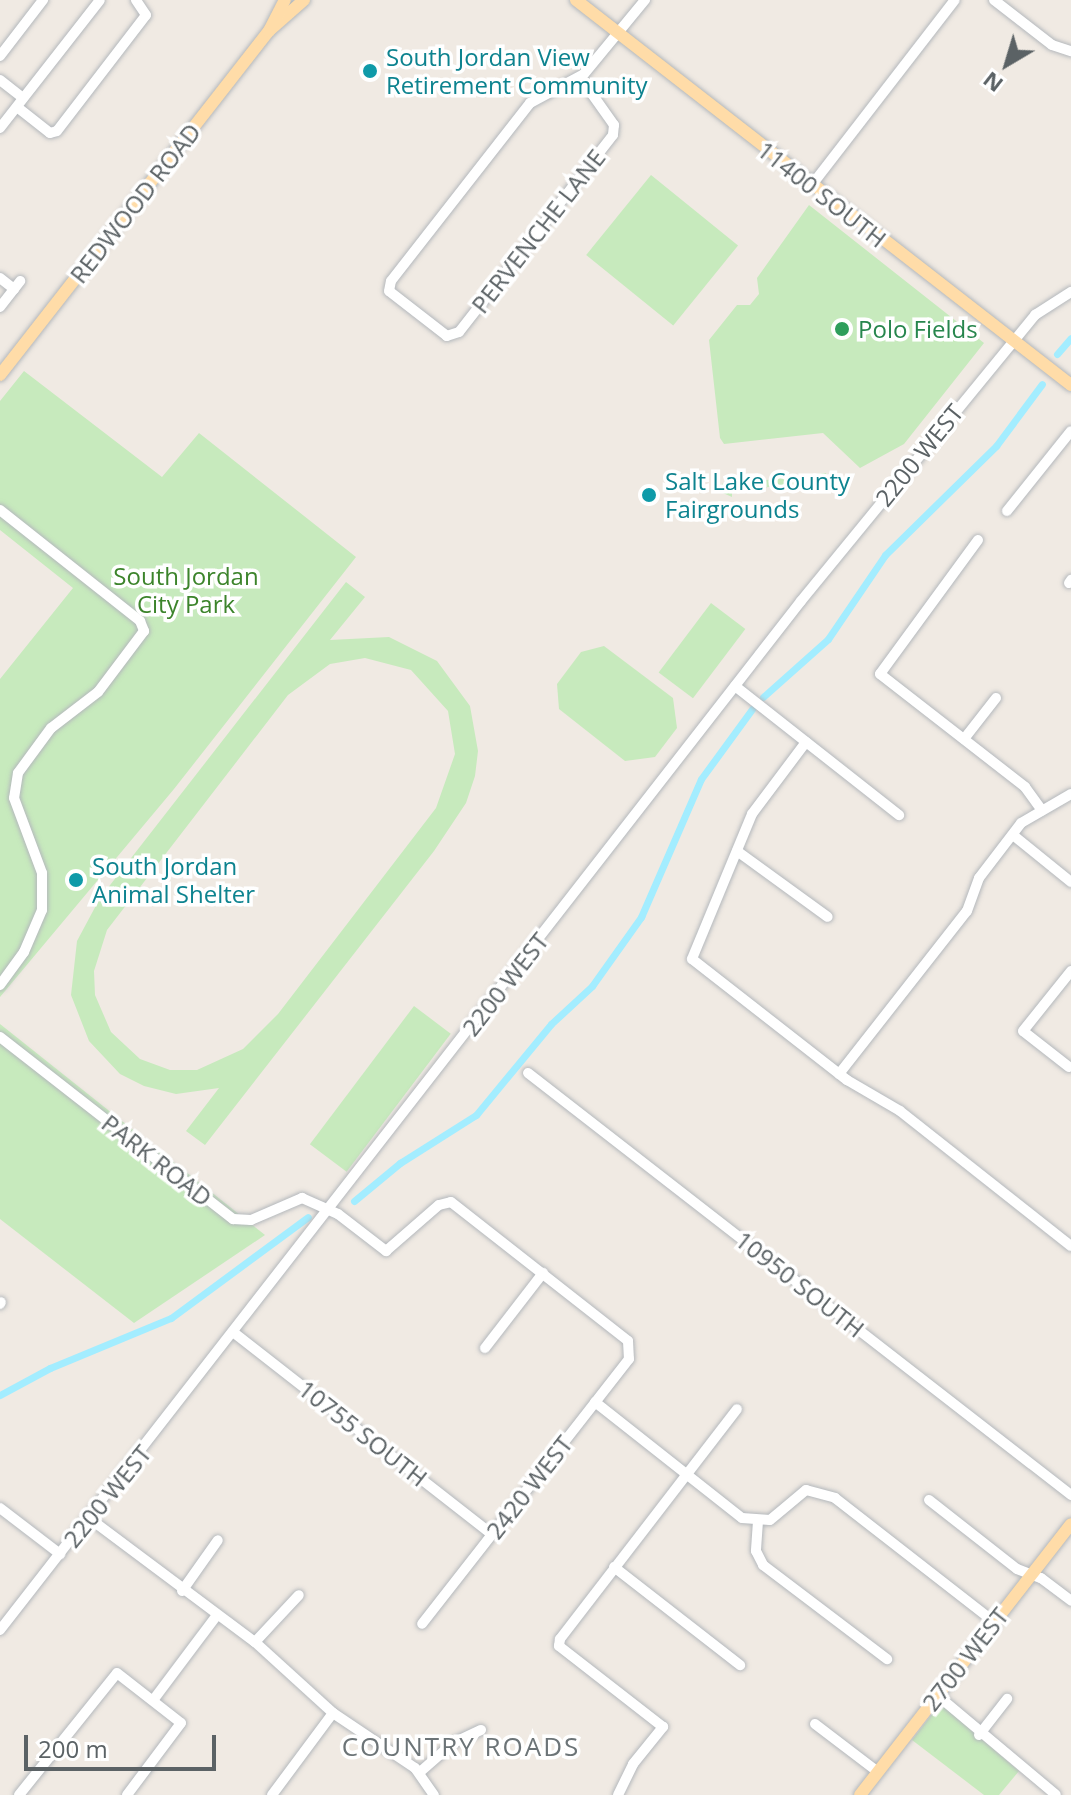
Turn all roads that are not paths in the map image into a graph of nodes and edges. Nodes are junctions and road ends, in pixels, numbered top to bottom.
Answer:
1 (43, 0) edge
2 (100, 0) edge
3 (136, 0) edge
4 (285, 0) edge
5 (304, 0) edge
6 (576, 0) edge
7 (645, 0) edge
8 (955, 0) edge
9 (994, 0) edge
10 (269, 31) junction
11 (618, 33) junction
12 (1071, 51) edge
13 (0, 56) edge
14 (580, 77) junction
15 (0, 80) edge
16 (20, 102) junction
17 (0, 128) edge
18 (811, 186) junction
19 (0, 278) edge
20 (1071, 292) edge
21 (0, 307) edge
22 (1015, 343) junction
23 (0, 375) edge
24 (1071, 385) edge
25 (1071, 431) edge
26 (0, 510) edge
27 (1007, 511) dead end
28 (978, 540) dead end
29 (735, 686) junction
30 (996, 698) dead end
31 (964, 739) junction
32 (806, 742) junction
33 (1071, 794) edge
34 (1042, 810) junction
35 (899, 815) dead end
36 (1013, 835) junction
37 (737, 851) junction
38 (1071, 882) edge
39 (828, 917) dead end
40 (1071, 971) edge
41 (0, 985) edge
42 (0, 1037) edge
43 (1069, 1067) edge
44 (528, 1073) dead end
45 (839, 1074) junction
46 (329, 1210) junction
47 (1071, 1246) edge
48 (543, 1273) junction
49 (233, 1332) junction
50 (485, 1348) dead end
51 (595, 1402) junction
52 (737, 1409) dead end
53 (686, 1475) junction
54 (1071, 1495) edge
55 (929, 1500) dead end
56 (0, 1508) edge
57 (89, 1518) junction
58 (758, 1521) junction
59 (1071, 1524) edge
60 (492, 1534) junction
61 (218, 1540) dead end
62 (60, 1554) junction
63 (614, 1567) junction
64 (1031, 1575) junction
65 (182, 1591) junction
66 (299, 1595) dead end
67 (1071, 1601) edge
68 (217, 1615) junction
69 (994, 1622) junction
70 (422, 1624) dead end
71 (0, 1630) edge
72 (255, 1642) junction
73 (887, 1659) dead end
74 (740, 1665) dead end
75 (937, 1695) junction
76 (154, 1699) junction
77 (1007, 1699) dead end
78 (333, 1713) junction
79 (815, 1724) dead end
80 (481, 1730) dead end
81 (979, 1735) junction
82 (420, 1772) junction
83 (878, 1772) junction
84 (19, 1795) edge
85 (127, 1795) edge
86 (272, 1795) edge
87 (434, 1795) edge
88 (618, 1795) edge
89 (860, 1795) edge
90 (1056, 1795) edge

1 - 13 street
2 - 16 street
3 - 16 street
4 - 10 main road, REDWOOD ROAD
5 - 10 main road, REDWOOD ROAD
6 - 11 main road, 11400 SOUTH
7 - 11 street
8 - 18 street
9 - 12 street
10 - 23 main road, REDWOOD ROAD
11 - 14 street
11 - 18 main road, 11400 SOUTH
14 - 14 street, PERVENCHE LANE
15 - 16 street
16 - 17 street
18 - 22 main road, 11400 SOUTH
19 - 21 street
20 - 22 street, 2200 WEST
22 - 24 main road, 11400 SOUTH
22 - 29 street, 2200 WEST
25 - 27 street
26 - 41 street
28 - 31 street
29 - 32 street
29 - 46 street, 2200 WEST
30 - 31 street
31 - 34 street
32 - 35 street
32 - 37 street
33 - 34 street
34 - 36 street
36 - 38 street
36 - 45 street
37 - 39 street
37 - 45 street
40 - 43 street
42 - 46 street, PARK ROAD
44 - 54 street, 10950 SOUTH
45 - 47 street
46 - 48 street
46 - 49 street, 2200 WEST
48 - 50 street
48 - 51 street, 2420 WEST
49 - 57 street, 2200 WEST
49 - 60 street, 10755 SOUTH
51 - 53 street
51 - 60 street, 2420 WEST
52 - 53 street
53 - 58 street
53 - 63 street
55 - 64 street
56 - 62 street
57 - 62 street, 2200 WEST
57 - 65 street
58 - 69 street
58 - 73 street
59 - 64 main road, 2700 WEST
60 - 70 street, 2420 WEST
61 - 65 street
62 - 71 street, 2200 WEST
63 - 74 street
63 - 88 street
64 - 67 street
64 - 69 main road, 2700 WEST
65 - 68 street
66 - 72 street
68 - 72 street
68 - 76 street
69 - 75 main road, 2700 WEST
72 - 78 street
75 - 81 street
75 - 83 main road, 2700 WEST
76 - 84 street
76 - 85 street
77 - 81 street
78 - 82 street
78 - 86 street
79 - 83 street
80 - 82 street
81 - 90 street
82 - 87 street
83 - 89 main road, 2700 WEST

